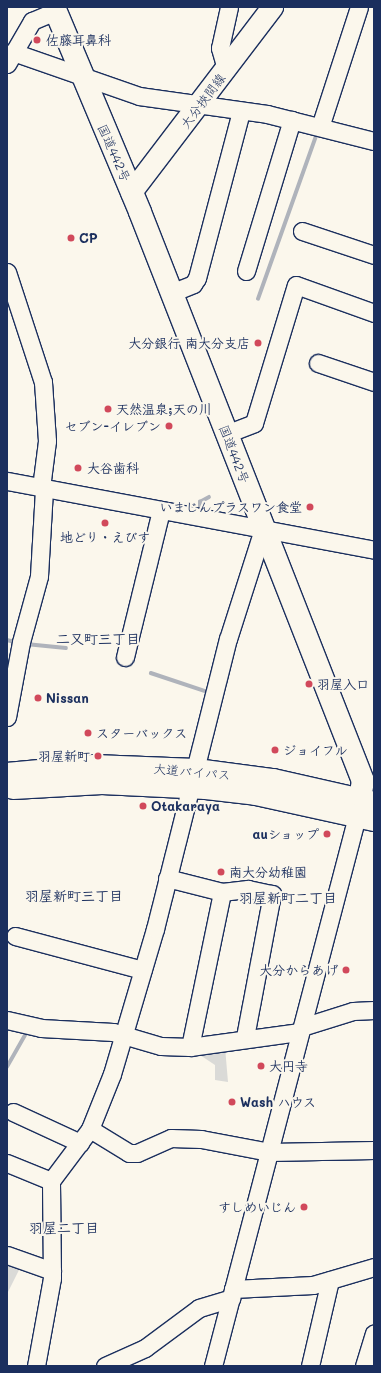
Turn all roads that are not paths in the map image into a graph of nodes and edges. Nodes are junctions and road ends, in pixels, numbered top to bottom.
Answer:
1 (229, 7) edge
2 (272, 7) edge
3 (359, 7) edge
4 (54, 9) edge
5 (10, 58) edge
6 (226, 69) junction
7 (81, 77) junction
8 (199, 106) junction
9 (241, 111) junction
10 (292, 120) junction
11 (320, 127) junction
12 (374, 141) edge
13 (131, 192) junction
14 (302, 231) dead end
15 (374, 256) edge
16 (246, 271) dead end
17 (7, 272) edge
18 (171, 292) junction
19 (11, 298) edge
20 (374, 313) edge
21 (318, 363) dead end
22 (374, 382) edge
23 (226, 434) junction
24 (7, 481) edge
25 (43, 488) junction
26 (161, 510) junction
27 (263, 529) junction
28 (374, 550) edge
29 (125, 657) dead end
30 (7, 717) edge
31 (7, 774) edge
32 (194, 778) junction
33 (7, 789) edge
34 (367, 810) edge
35 (167, 878) junction
36 (222, 892) junction
37 (15, 936) dead end
38 (143, 970) junction
39 (374, 1010) edge
40 (7, 1020) edge
41 (301, 1030) junction
42 (124, 1036) junction
43 (245, 1037) junction
44 (190, 1046) junction
45 (13, 1112) dead end
46 (90, 1129) junction
47 (80, 1143) junction
48 (374, 1150) edge
49 (269, 1152) junction
50 (7, 1163) edge
51 (51, 1181) junction
52 (7, 1255) edge
53 (374, 1267) edge
54 (52, 1271) junction
55 (330, 1280) junction
56 (232, 1294) junction
57 (374, 1333) edge
58 (36, 1366) edge
59 (105, 1366) edge
60 (214, 1366) edge
61 (310, 1366) edge
62 (364, 1366) edge

1 - 6 street
2 - 6 main road, 大分挾間線
3 - 11 street
4 - 5 street
4 - 7 highway, 国道442号
5 - 7 street
6 - 8 main road, 大分挾間線
7 - 8 street
7 - 13 highway, 国道442号
8 - 9 street
8 - 13 main road, 大分挾間線
9 - 10 street
9 - 18 street
10 - 11 street
10 - 16 street
11 - 12 street
13 - 18 highway, 国道442号
14 - 15 street
17 - 19 street
18 - 23 highway, 国道442号
19 - 25 street
20 - 23 street
21 - 22 street
23 - 27 highway, 国道442号
24 - 25 street
25 - 26 street
25 - 30 street
26 - 27 street
26 - 29 street
27 - 28 street
27 - 32 street
27 - 34 highway, 国道442号
31 - 32 highway, 大道バイパス
32 - 33 highway, 大道バイパス
32 - 34 highway, 大道バイパス
32 - 35 street
34 - 41 street
35 - 36 street
35 - 38 street
36 - 43 street
36 - 44 street
37 - 38 street
38 - 42 street
39 - 41 street
40 - 42 street
41 - 43 street
41 - 49 street
42 - 44 street
42 - 46 street
43 - 44 street
45 - 47 street
46 - 47 street
46 - 49 street
47 - 51 street
48 - 49 street
49 - 56 street
50 - 51 street
51 - 54 street
52 - 54 street
53 - 55 street
54 - 58 street
55 - 56 street
55 - 61 street
56 - 59 street
56 - 60 street
57 - 62 street

